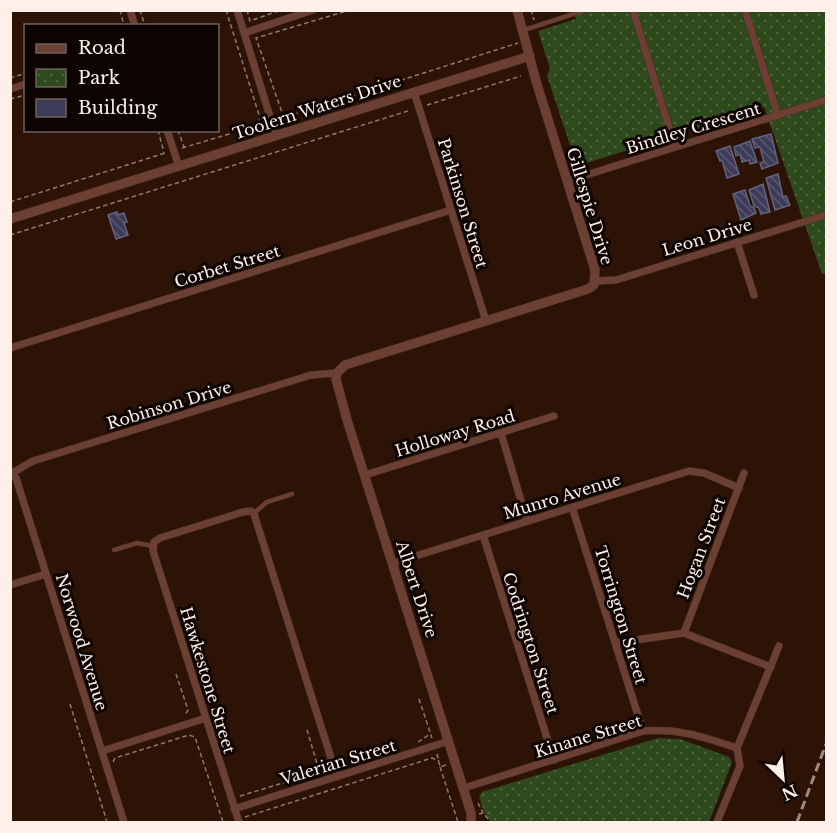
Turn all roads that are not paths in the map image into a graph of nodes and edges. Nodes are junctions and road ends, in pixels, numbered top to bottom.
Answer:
1 (237, 10) edge
2 (313, 10) edge
3 (517, 10) edge
4 (586, 10) edge
5 (633, 10) edge
6 (745, 10) edge
7 (523, 30) junction
8 (244, 33) junction
9 (530, 56) junction
10 (414, 92) junction
11 (826, 100) edge
12 (778, 116) junction
13 (168, 132) edge
14 (276, 136) junction
15 (675, 147) junction
16 (179, 166) junction
17 (567, 181) junction
18 (451, 210) junction
19 (826, 215) edge
20 (10, 219) edge
21 (737, 242) junction
22 (596, 281) junction
23 (754, 295) dead end
24 (486, 321) junction
25 (10, 348) edge
26 (337, 373) junction
27 (554, 416) dead end
28 (501, 433) junction
29 (11, 473) edge
30 (744, 473) dead end
31 (365, 475) junction
32 (739, 488) junction
33 (292, 494) dead end
34 (573, 507) junction
35 (254, 514) junction
36 (527, 521) junction
37 (483, 535) junction
38 (153, 546) junction
39 (114, 550) dead end
40 (393, 563) junction
41 (46, 574) junction
42 (10, 585) edge
43 (684, 633) junction
44 (615, 644) junction
45 (779, 646) dead end
46 (771, 667) junction
47 (206, 718) junction
48 (643, 731) junction
49 (449, 741) junction
50 (737, 748) junction
51 (102, 751) junction
52 (554, 760) junction
53 (337, 777) junction
54 (464, 788) junction
55 (234, 809) junction
56 (471, 818) edge
57 (124, 822) edge
58 (240, 822) edge
59 (479, 822) edge
60 (717, 822) edge

1 - 8 street
2 - 8 street
3 - 7 street, Gillespie Drive
4 - 7 lane
5 - 15 street
6 - 12 street
7 - 9 street, Gillespie Drive
8 - 14 street
9 - 10 street, Toolern Waters Drive
9 - 17 street, Gillespie Drive
10 - 14 street, Toolern Waters Drive
10 - 18 street, Parkinson Street
11 - 12 street, Bindley Crescent
12 - 15 street, Bindley Crescent
13 - 16 street
14 - 16 street, Toolern Waters Drive
15 - 17 street, Bindley Crescent
16 - 20 street, Toolern Waters Drive
17 - 22 street, Gillespie Drive
18 - 24 street, Parkinson Street
18 - 25 street, Corbet Street
19 - 21 street, Leon Drive
21 - 22 street, Leon Drive
21 - 23 street
22 - 24 street, Gillespie Drive
24 - 26 street, Gillespie Drive
26 - 29 street, Robinson Drive
26 - 31 street, Albert Drive
27 - 28 street, Holloway Road
28 - 31 street, Holloway Road
28 - 36 street
29 - 41 street, Norwood Avenue
30 - 32 street, Hogan Street
31 - 40 street, Albert Drive
32 - 34 street, Munro Avenue
32 - 43 street, Hogan Street
33 - 35 lane
34 - 36 street, Munro Avenue
34 - 44 street, Torrington Street
35 - 38 street
35 - 53 street
36 - 37 street, Munro Avenue
37 - 40 street, Munro Avenue
37 - 52 street, Codrington Street
38 - 39 lane
38 - 47 street, Hawkestone Street
40 - 49 street, Albert Drive
41 - 42 street
41 - 51 street, Norwood Avenue
43 - 44 street
43 - 46 street
44 - 48 street, Torrington Street
45 - 46 street
46 - 50 street
47 - 51 street
47 - 55 street, Hawkestone Street
48 - 50 street, Kinane Street
48 - 52 street, Kinane Street
49 - 53 street, Valerian Street
49 - 54 street, Albert Drive
50 - 60 street
51 - 57 street, Norwood Avenue
52 - 54 street, Kinane Street
53 - 55 street, Valerian Street
54 - 56 street, Albert Drive
55 - 58 street, Hawkestone Street
56 - 59 street, Albert Drive

